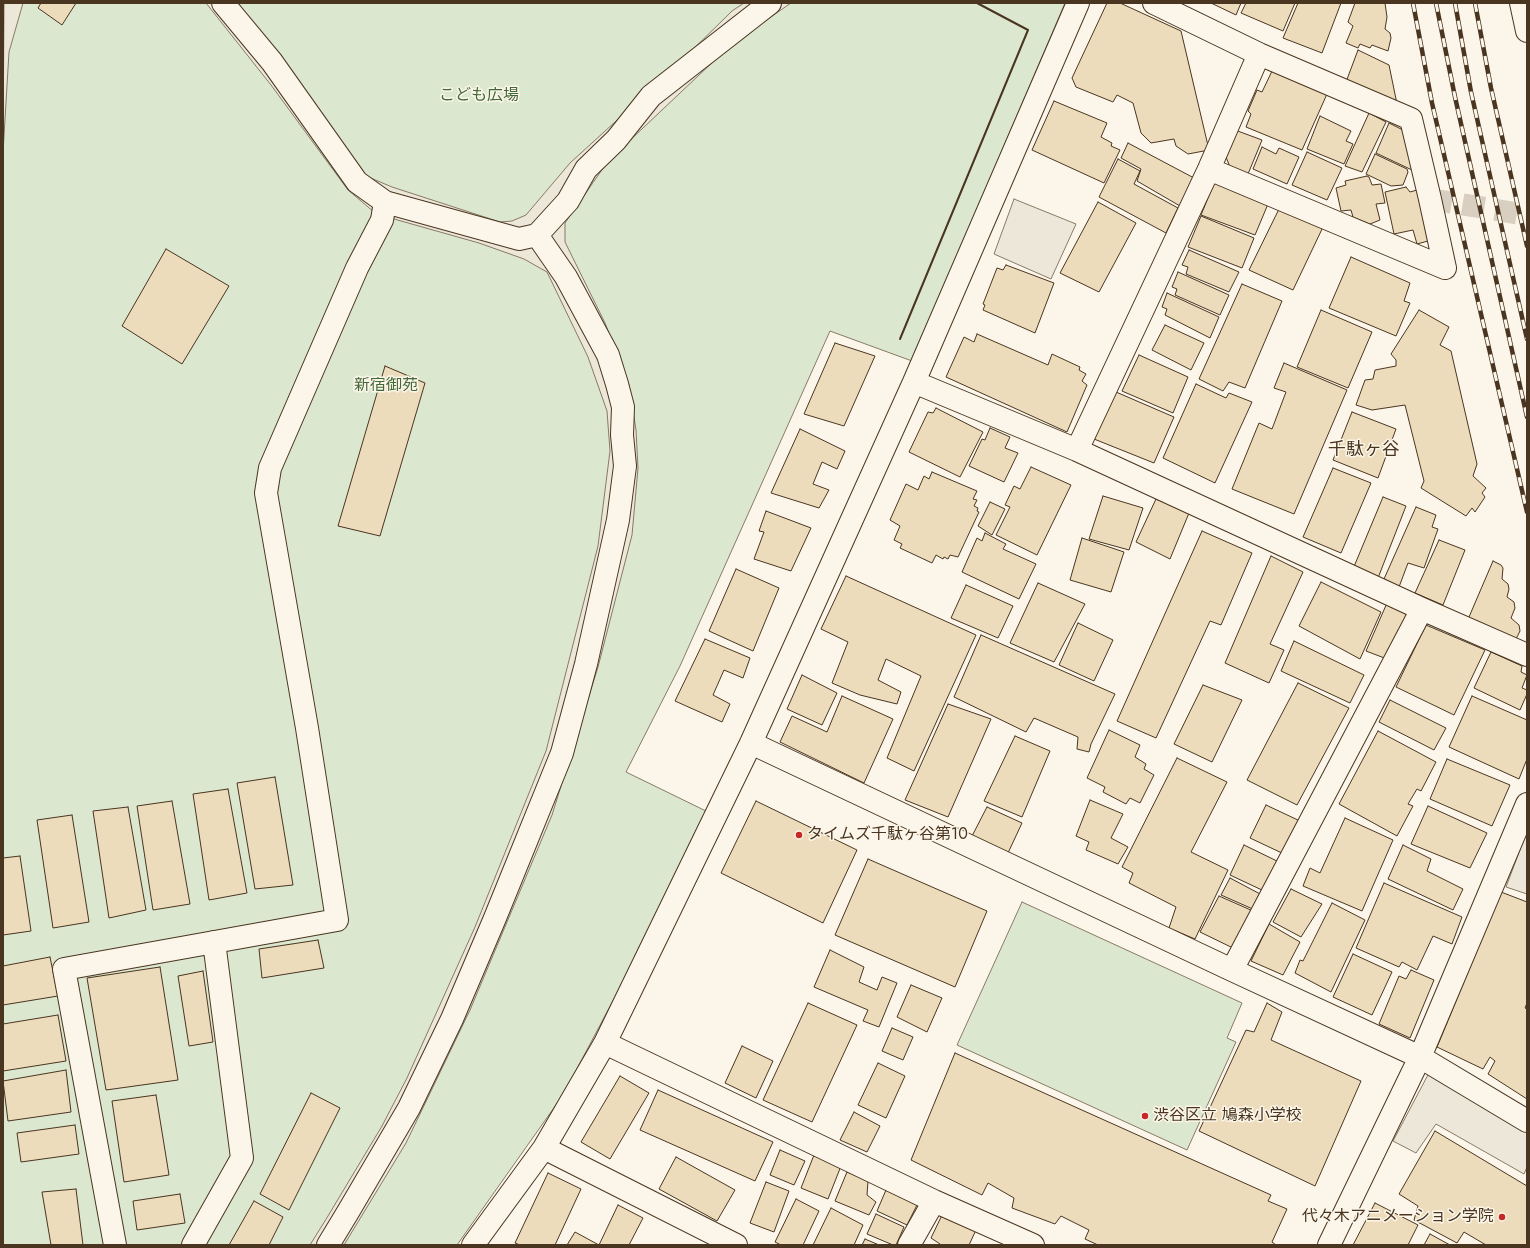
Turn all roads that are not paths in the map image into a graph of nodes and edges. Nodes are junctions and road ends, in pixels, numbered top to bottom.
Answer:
1 (223, 3) edge
2 (770, 3) edge
3 (1078, 3) edge
4 (1154, 3) edge
5 (1521, 3) edge
6 (1527, 31) edge
7 (1259, 54) junction
8 (1209, 169) junction
9 (386, 202) junction
10 (537, 235) junction
11 (914, 382) junction
12 (1077, 450) junction
13 (1422, 609) junction
14 (1527, 655) edge
15 (751, 743) junction
16 (1527, 804) edge
17 (214, 942) junction
18 (1232, 970) junction
19 (605, 1043) junction
20 (1420, 1056) junction
21 (1527, 1121) edge
22 (544, 1148) junction
23 (934, 1201) junction
24 (116, 1245) edge
25 (193, 1245) edge
26 (328, 1245) edge
27 (473, 1245) edge
28 (736, 1245) edge
29 (909, 1245) edge
30 (1033, 1245) edge
31 (1329, 1245) edge

1 - 9 main road
2 - 10 main road
3 - 11 main road
4 - 7 main road
5 - 6 main road
7 - 8 main road
7 - 8 main road
8 - 12 main road
9 - 10 main road
9 - 17 main road
10 - 26 main road
11 - 12 main road
11 - 15 main road
12 - 13 main road
13 - 14 main road
13 - 18 main road
15 - 18 main road
15 - 19 main road
16 - 20 main road
17 - 24 main road
17 - 25 main road
18 - 20 main road
19 - 22 main road
19 - 23 main road
20 - 21 main road
20 - 31 main road
22 - 27 main road
22 - 28 main road
23 - 29 main road
23 - 30 main road

